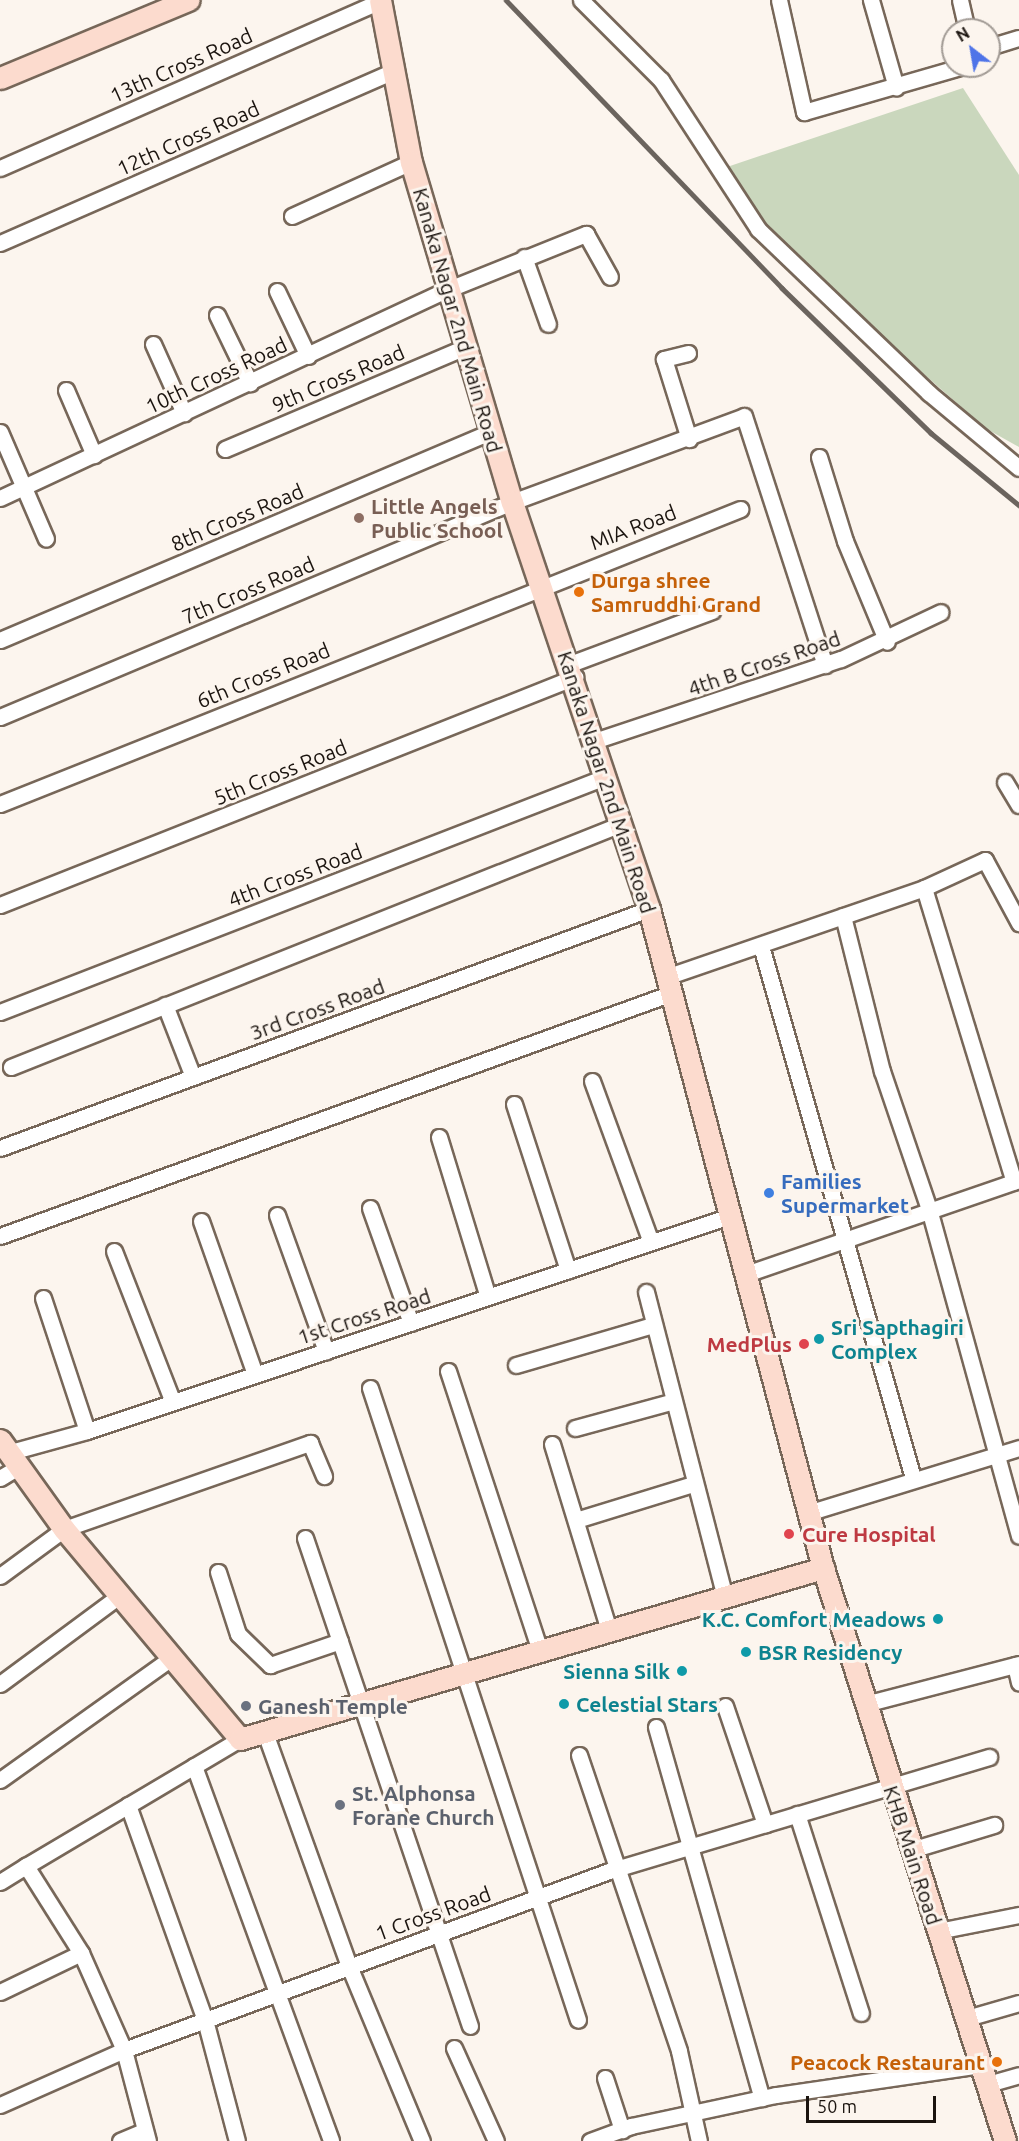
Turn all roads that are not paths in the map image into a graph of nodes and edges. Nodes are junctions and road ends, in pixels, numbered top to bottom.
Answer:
1 (188, 0) edge
2 (581, 0) edge
3 (779, 0) edge
4 (871, 0) edge
5 (960, 0) edge
6 (380, 1) edge
7 (964, 18) edge
8 (1019, 38) edge
9 (1001, 43) edge
10 (392, 72) junction
11 (941, 73) edge
12 (0, 78) edge
13 (896, 87) junction
14 (411, 162) junction
15 (0, 168) edge
16 (292, 216) dead end
17 (0, 243) edge
18 (524, 257) junction
19 (610, 277) dead end
20 (449, 289) junction
21 (277, 291) dead end
22 (217, 315) dead end
23 (548, 324) dead end
24 (153, 344) dead end
25 (468, 346) junction
26 (688, 353) dead end
27 (308, 356) junction
28 (250, 383) junction
29 (66, 390) dead end
30 (184, 413) junction
31 (0, 432) edge
32 (490, 432) junction
33 (688, 439) junction
34 (225, 449) dead end
35 (94, 455) junction
36 (819, 457) dead end
37 (1019, 468) edge
38 (24, 487) junction
39 (0, 498) edge
40 (512, 502) junction
41 (740, 509) dead end
42 (46, 539) dead end
43 (542, 584) junction
44 (712, 611) dead end
45 (941, 612) dead end
46 (0, 640) edge
47 (888, 642) junction
48 (825, 665) junction
49 (572, 670) junction
50 (0, 717) edge
51 (594, 741) junction
52 (605, 777) junction
53 (1005, 782) dead end
54 (0, 804) edge
55 (1019, 805) edge
56 (621, 824) junction
57 (924, 888) junction
58 (0, 905) edge
59 (649, 909) junction
60 (843, 916) junction
61 (1019, 923) edge
62 (761, 946) junction
63 (670, 985) junction
64 (165, 1005) junction
65 (0, 1012) edge
66 (11, 1067) dead end
67 (193, 1077) junction
68 (592, 1081) dead end
69 (514, 1104) dead end
70 (439, 1137) dead end
71 (0, 1148) edge
72 (1016, 1181) edge
73 (370, 1208) dead end
74 (929, 1209) junction
75 (278, 1215) dead end
76 (733, 1215) junction
77 (201, 1221) dead end
78 (0, 1236) edge
79 (845, 1238) junction
80 (651, 1242) junction
81 (114, 1251) dead end
82 (568, 1270) junction
83 (749, 1273) junction
84 (646, 1292) dead end
85 (488, 1297) junction
86 (43, 1298) dead end
87 (411, 1323) junction
88 (653, 1325) junction
89 (326, 1351) junction
90 (516, 1365) dead end
91 (448, 1371) dead end
92 (255, 1374) junction
93 (370, 1388) dead end
94 (173, 1402) junction
95 (671, 1402) junction
96 (574, 1428) dead end
97 (87, 1431) junction
98 (552, 1444) dead end
99 (1019, 1448) edge
100 (999, 1454) junction
101 (6, 1460) edge
102 (324, 1476) dead end
103 (914, 1478) junction
104 (693, 1484) junction
105 (811, 1512) junction
106 (576, 1520) junction
107 (64, 1530) junction
108 (1019, 1536) edge
109 (305, 1538) dead end
110 (823, 1568) junction
111 (218, 1572) dead end
112 (0, 1576) edge
113 (724, 1593) junction
114 (119, 1596) junction
115 (609, 1630) junction
116 (339, 1641) junction
117 (540, 1650) junction
118 (171, 1658) junction
119 (1017, 1665) edge
120 (462, 1673) junction
121 (1019, 1683) edge
122 (0, 1684) edge
123 (362, 1702) junction
124 (865, 1704) junction
125 (725, 1706) dead end
126 (656, 1727) dead end
127 (264, 1730) junction
128 (240, 1739) junction
129 (579, 1755) dead end
130 (989, 1757) dead end
131 (194, 1766) junction
132 (0, 1780) edge
133 (889, 1785) junction
134 (128, 1805) junction
135 (797, 1814) junction
136 (765, 1824) junction
137 (994, 1825) dead end
138 (693, 1849) junction
139 (910, 1850) junction
140 (26, 1866) junction
141 (615, 1869) junction
142 (0, 1882) edge
143 (541, 1896) junction
144 (1019, 1915) edge
145 (938, 1931) junction
146 (443, 1932) junction
147 (81, 1953) junction
148 (349, 1966) junction
149 (0, 1992) edge
150 (276, 1994) junction
151 (1019, 2003) edge
152 (861, 2013) dead end
153 (967, 2018) junction
154 (206, 2020) junction
155 (578, 2020) dead end
156 (470, 2026) dead end
157 (454, 2048) dead end
158 (124, 2050) junction
159 (985, 2074) junction
160 (1019, 2074) edge
161 (604, 2078) dead end
162 (762, 2098) junction
163 (0, 2105) edge
164 (694, 2113) junction
165 (622, 2130) junction
166 (146, 2136) edge
167 (120, 2141) edge
168 (237, 2141) edge
169 (331, 2141) edge
170 (422, 2141) edge
171 (496, 2141) edge
172 (590, 2141) edge
173 (699, 2141) edge
174 (1005, 2141) edge

1 - 12 main road
2 - 37 street
3 - 13 street
4 - 13 street
5 - 7 street
6 - 10 main road, Kanaka Nagar 2nd Main Road
6 - 15 street, 13th Cross Road
8 - 9 street
10 - 14 main road, Kanaka Nagar 2nd Main Road
10 - 17 street, 12th Cross Road
11 - 13 street
14 - 16 street
14 - 20 main road, Kanaka Nagar 2nd Main Road
18 - 19 street, 10th Cross Road
18 - 20 street, 10th Cross Road
18 - 23 street
20 - 25 main road, Kanaka Nagar 2nd Main Road
20 - 27 street, 10th Cross Road
21 - 27 street
22 - 28 street
24 - 30 street
25 - 32 main road, Kanaka Nagar 2nd Main Road
25 - 34 street, 9th Cross Road
26 - 33 street
27 - 28 street, 10th Cross Road
28 - 30 street, 10th Cross Road
29 - 35 street
30 - 35 street, 10th Cross Road
31 - 38 street
32 - 40 main road, Kanaka Nagar 2nd Main Road
32 - 46 street, 8th Cross Road
33 - 40 street, 7th Cross Road
33 - 48 street, 7th Cross Road
35 - 38 street, 10th Cross Road
36 - 47 street
38 - 39 street, 10th Cross Road
38 - 42 street
40 - 43 main road, Kanaka Nagar 2nd Main Road
40 - 50 street, 7th Cross Road
41 - 43 street, MIA Road
43 - 49 main road, Kanaka Nagar 2nd Main Road
43 - 54 street, 6th Cross Road
44 - 49 street, 5th Cross Road
45 - 47 street, 4th B Cross Road
47 - 48 street, 4th B Cross Road
48 - 51 street, 4th B Cross Road
49 - 51 main road, Kanaka Nagar 2nd Main Road
49 - 58 street, 5th Cross Road
51 - 52 main road, Kanaka Nagar 2nd Main Road
52 - 56 main road, Kanaka Nagar 2nd Main Road
52 - 65 street, 4th Cross Road
53 - 55 street
56 - 59 main road, Kanaka Nagar 2nd Main Road
56 - 64 street
57 - 60 street
57 - 61 street
57 - 72 street
59 - 63 main road, Kanaka Nagar 2nd Main Road
59 - 67 street, 3rd Cross Road
60 - 62 street
60 - 74 street
62 - 63 street
62 - 79 street
63 - 76 main road, Kanaka Nagar 2nd Main Road
63 - 78 street
64 - 66 street
64 - 67 street
67 - 71 street, 3rd Cross Road
68 - 80 street
69 - 82 street
70 - 85 street
72 - 74 street
73 - 87 street
74 - 79 street
74 - 100 street
75 - 89 street
76 - 80 street, 1st Cross Road
76 - 83 main road, Kanaka Nagar 2nd Main Road
77 - 92 street
79 - 83 street
79 - 103 street
80 - 82 street, 1st Cross Road
81 - 94 street
82 - 85 street, 1st Cross Road
83 - 105 main road, Kanaka Nagar 2nd Main Road
84 - 88 street
85 - 87 street, 1st Cross Road
86 - 97 street
87 - 89 street, 1st Cross Road
88 - 90 street
88 - 95 street
89 - 92 street, 1st Cross Road
91 - 117 street
92 - 94 street, 1st Cross Road
93 - 120 street
94 - 97 street, 1st Cross Road
95 - 96 street
95 - 104 street
97 - 101 street, 1st Cross Road
98 - 106 street
99 - 100 street
100 - 103 street
100 - 108 street
101 - 107 main road
102 - 107 street
103 - 105 street
104 - 106 street
104 - 113 street
105 - 110 main road, Kanaka Nagar 2nd Main Road
106 - 115 street
107 - 112 street
107 - 114 main road
109 - 116 street
110 - 113 main road
110 - 124 main road, KHB Main Road
111 - 116 street
113 - 115 main road
114 - 118 main road
114 - 122 street
115 - 117 main road
116 - 123 street
117 - 120 main road
118 - 128 main road
118 - 132 street
119 - 121 street
119 - 124 street
120 - 123 main road
120 - 143 street
123 - 127 main road
123 - 146 street
124 - 133 main road, KHB Main Road
125 - 136 street
126 - 138 street
127 - 128 main road
127 - 148 street
128 - 131 street
129 - 141 street
130 - 133 street, 1 Cross Road
131 - 134 street
131 - 150 street
133 - 135 street, 1 Cross Road
133 - 139 main road, KHB Main Road
134 - 140 street
134 - 154 street
135 - 136 street, 1 Cross Road
135 - 152 street
136 - 138 street, 1 Cross Road
137 - 139 street
138 - 141 street, 1 Cross Road
138 - 162 street
139 - 145 main road, KHB Main Road
140 - 142 street
140 - 147 street
141 - 143 street, 1 Cross Road
141 - 164 street
143 - 146 street, 1 Cross Road
143 - 155 street
144 - 145 street
145 - 153 main road, KHB Main Road
146 - 148 street, 1 Cross Road
146 - 156 street
147 - 149 street
147 - 158 street
148 - 150 street, 1 Cross Road
148 - 170 street
150 - 154 street, 1 Cross Road
150 - 169 street
151 - 153 street
153 - 159 main road, KHB Main Road
154 - 158 street, 1 Cross Road
154 - 168 street
157 - 171 street
158 - 163 street, 1 Cross Road
158 - 166 street
159 - 160 street
159 - 162 street
159 - 174 main road, KHB Main Road
161 - 165 street
162 - 164 street
164 - 165 street
164 - 173 street
165 - 172 street
166 - 167 street

